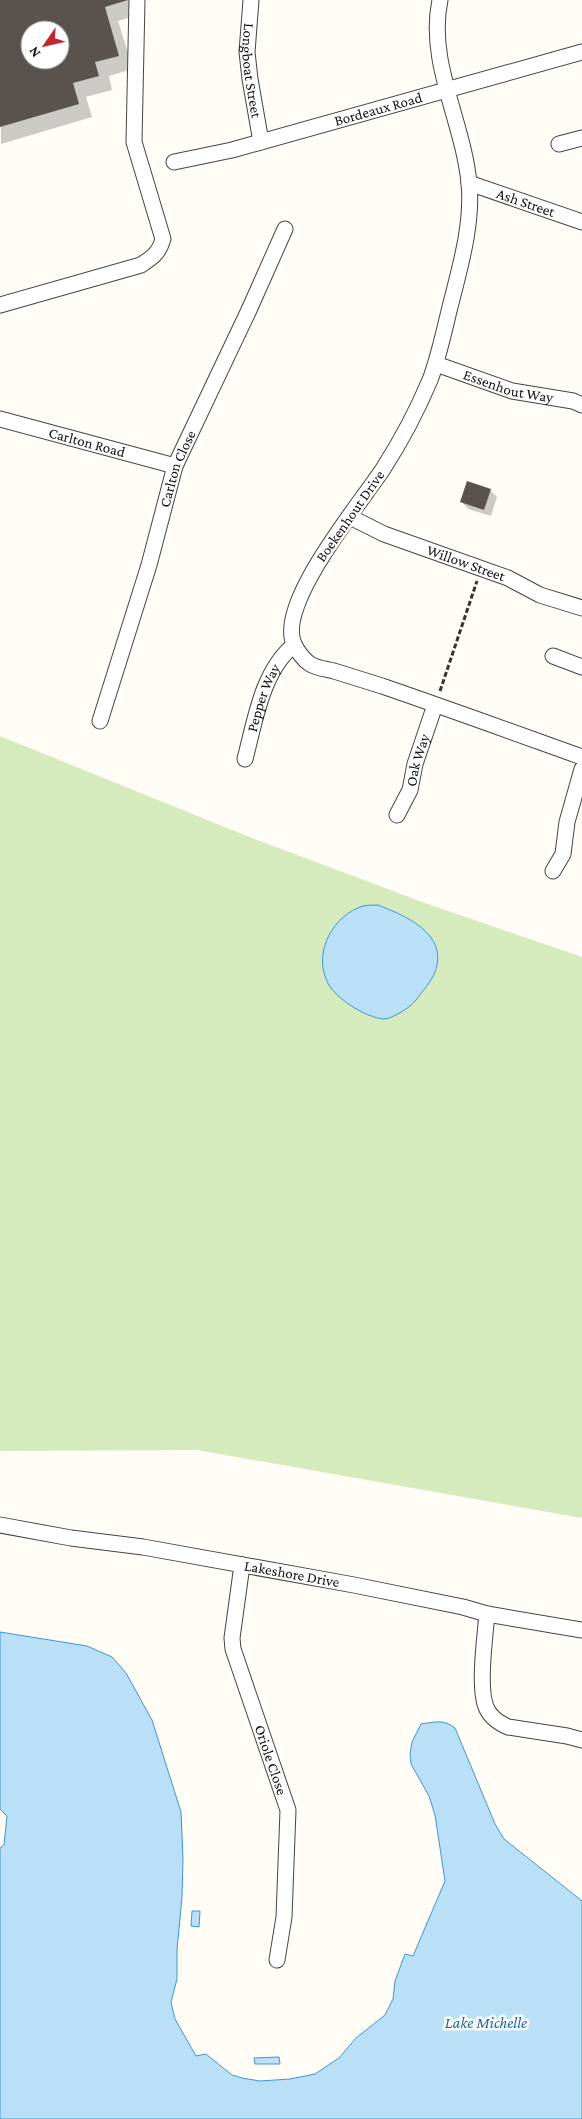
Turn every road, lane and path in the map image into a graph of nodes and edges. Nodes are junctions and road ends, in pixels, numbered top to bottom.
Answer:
1 (137, 0) edge
2 (251, 0) edge
3 (440, 0) edge
4 (582, 52) edge
5 (447, 88) junction
6 (582, 138) edge
7 (261, 142) junction
8 (559, 144) dead end
9 (174, 162) dead end
10 (469, 184) junction
11 (582, 222) edge
12 (285, 229) dead end
13 (0, 305) edge
14 (436, 364) junction
15 (582, 406) edge
16 (0, 419) edge
17 (175, 466) junction
18 (350, 517) junction
19 (482, 568) junction
20 (582, 608) edge
21 (294, 645) junction
22 (553, 656) dead end
23 (582, 667) edge
24 (435, 706) junction
25 (100, 721) dead end
26 (582, 756) edge
27 (245, 759) dead end
28 (582, 769) edge
29 (398, 815) dead end
30 (553, 871) dead end
31 (0, 1525) edge
32 (242, 1566) junction
33 (487, 1614) junction
34 (582, 1630) edge
35 (582, 1740) edge
36 (277, 1960) dead end

1 - 13 street
2 - 7 street, Longboat Street
3 - 5 street, Boekenhout Drive
4 - 5 street, Bordeaux Road
5 - 7 street, Bordeaux Road
5 - 10 street, Boekenhout Drive
6 - 8 street
7 - 9 street, Bordeaux Road
10 - 11 street, Ash Street
10 - 14 street, Boekenhout Drive
12 - 17 street, Carlton Close
14 - 15 street, Essenhout Way
14 - 18 street, Boekenhout Drive
16 - 17 street, Carlton Road
17 - 25 street, Carlton Close
18 - 19 street, Willow Street
18 - 21 street, Boekenhout Drive
19 - 20 street, Willow Street
19 - 24 path
21 - 24 street
21 - 27 street, Pepper Way
22 - 23 street
24 - 26 street
24 - 29 street, Oak Way
28 - 30 street
31 - 32 street, Lakeshore Drive
32 - 33 street, Lakeshore Drive
32 - 36 street, Oriole Close
33 - 34 street, Lakeshore Drive
33 - 35 street

